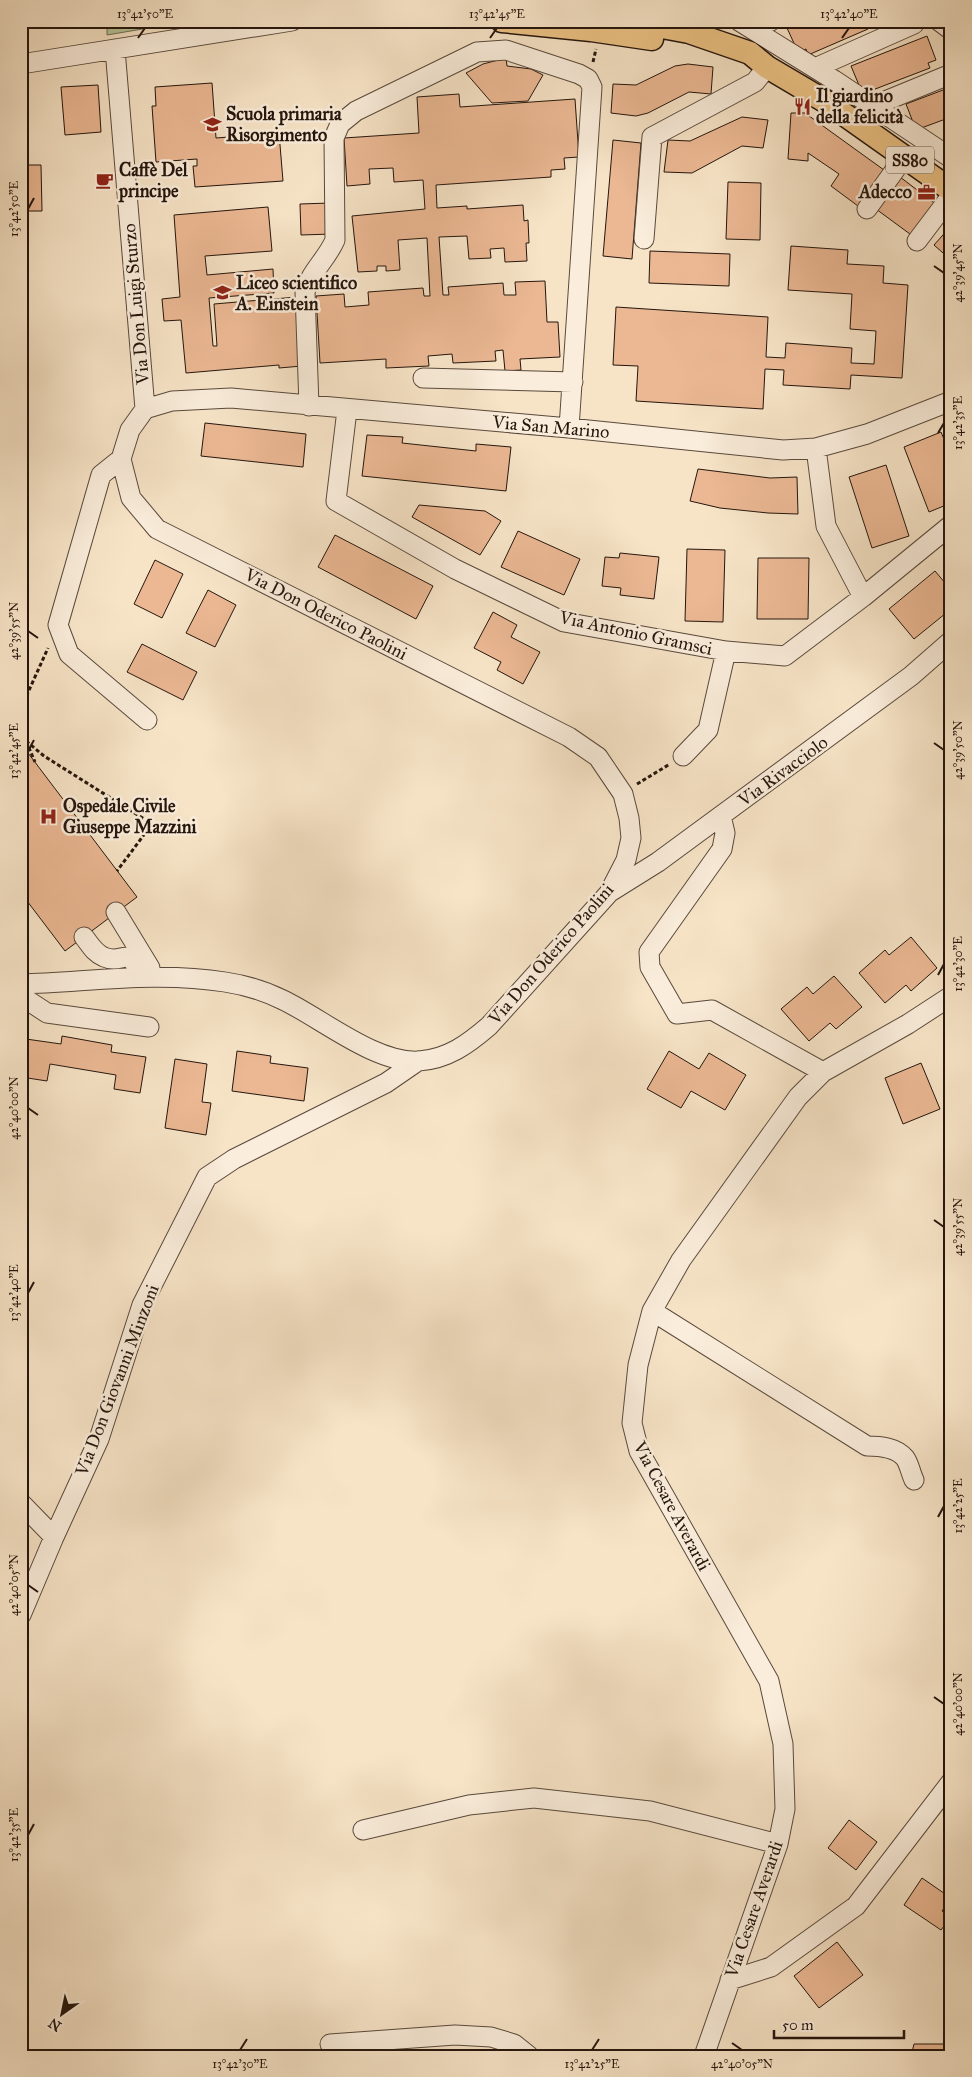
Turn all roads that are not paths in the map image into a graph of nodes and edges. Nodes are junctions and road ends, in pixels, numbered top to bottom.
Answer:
1 (287, 21) edge
2 (292, 21) edge
3 (502, 21) edge
4 (630, 21) edge
5 (771, 21) edge
6 (939, 21) edge
7 (914, 24) dead end
8 (745, 25) edge
9 (951, 30) edge
10 (115, 49) junction
11 (21, 64) edge
12 (767, 67) junction
13 (815, 68) junction
14 (951, 74) edge
15 (873, 106) junction
16 (942, 143) edge
17 (905, 156) junction
18 (951, 158) edge
19 (951, 190) edge
20 (951, 196) edge
21 (867, 209) dead end
22 (951, 217) edge
23 (644, 239) dead end
24 (423, 378) dead end
25 (573, 382) junction
26 (951, 401) edge
27 (309, 406) junction
28 (145, 409) junction
29 (347, 410) junction
30 (569, 428) junction
31 (816, 448) junction
32 (121, 459) junction
33 (951, 525) edge
34 (863, 598) junction
35 (951, 641) edge
36 (726, 651) junction
37 (147, 720) dead end
38 (683, 756) road end
39 (721, 816) junction
40 (609, 893) junction
41 (116, 912) dead end
42 (84, 936) dead end
43 (21, 977) edge
44 (149, 977) junction
45 (47, 983) junction
46 (21, 984) edge
47 (21, 996) edge
48 (951, 996) edge
49 (149, 1027) dead end
50 (418, 1061) junction
51 (823, 1072) junction
52 (652, 1311) junction
53 (914, 1480) dead end
54 (21, 1503) edge
55 (54, 1537) junction
56 (21, 1615) edge
57 (951, 1782) edge
58 (363, 1830) dead end
59 (778, 1844) junction
60 (730, 1980) junction
61 (330, 2044) dead end
62 (529, 2056) edge
63 (704, 2056) edge

1 - 2 street
1 - 10 street
3 - 12 main road, SS80
4 - 12 main road, SS80
5 - 8 street
6 - 9 street
7 - 13 street
8 - 13 street
10 - 11 street
10 - 28 street, Via Don Luigi Sturzo
12 - 17 main road, SS80
12 - 23 street
13 - 15 street
14 - 15 street
15 - 16 street
16 - 18 street
17 - 19 main road, SS80
17 - 21 street
20 - 22 street
24 - 25 street
25 - 27 street
25 - 30 street
26 - 31 street, Via San Marino
27 - 28 street, Via San Marino
27 - 29 street, Via San Marino
28 - 32 street
29 - 30 street, Via San Marino
29 - 36 street, Via Antonio Gramsci
30 - 31 street, Via San Marino
31 - 34 street
32 - 37 street
32 - 40 street, Via Don Oderico Paolini
33 - 34 street, Via Antonio Gramsci
34 - 36 street, Via Antonio Gramsci
35 - 39 street, Via Rivacciolo
36 - 38 street
39 - 40 street, Via Rivacciolo
39 - 51 street
40 - 50 street, Via Don Oderico Paolini
41 - 44 street
42 - 44 street
43 - 45 street
44 - 45 street, Via Don Oderico Paolini
44 - 50 street, Via Don Oderico Paolini
45 - 46 street, Via Don Oderico Paolini
47 - 49 street
48 - 51 street, Via Cesare Averardi
50 - 55 street, Via Don Giovanni Minzoni
51 - 52 street, Via Cesare Averardi
52 - 53 street
52 - 59 street, Via Cesare Averardi
54 - 55 street
55 - 56 street, Via Don Giovanni Minzoni
57 - 60 street
58 - 59 street
59 - 60 street, Via Cesare Averardi
60 - 63 street, Via Cesare Averardi
61 - 62 street

